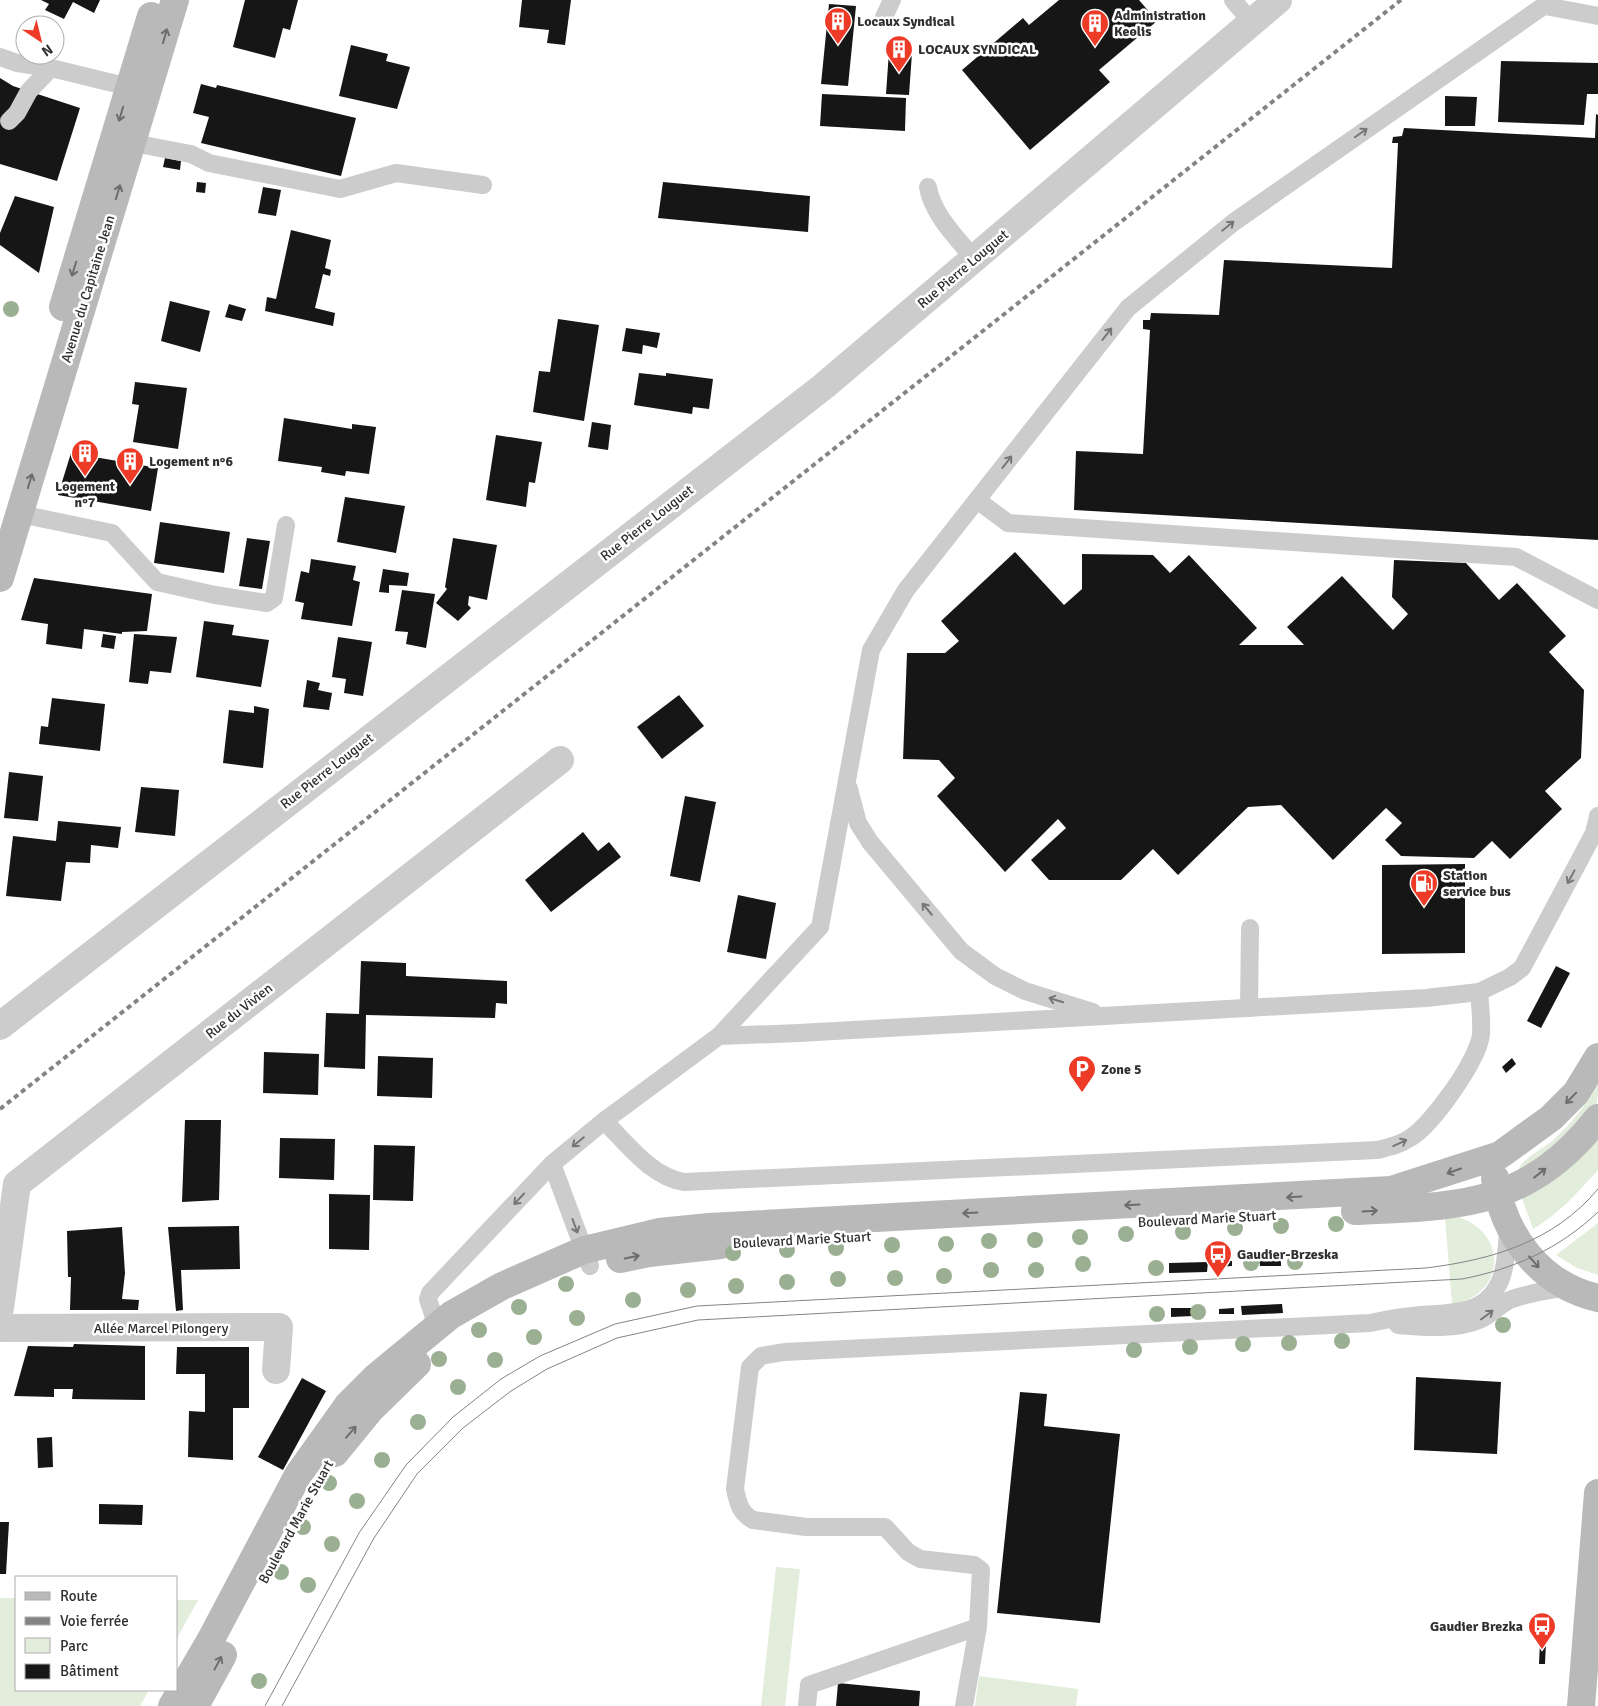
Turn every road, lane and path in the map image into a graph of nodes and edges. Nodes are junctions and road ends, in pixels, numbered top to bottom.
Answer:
1 (156, 0) edge
2 (175, 0) edge
3 (892, 0) edge
4 (1233, 0) edge
5 (1278, 0) edge
6 (1549, 3) edge
7 (1598, 16) edge
8 (884, 17) dead end
9 (1252, 22) junction
10 (0, 57) edge
11 (51, 68) junction
12 (129, 88) junction
13 (10, 121) dead end
14 (133, 143) junction
15 (483, 185) dead end
16 (928, 187) dead end
17 (975, 260) junction
18 (977, 500) junction
19 (10, 515) edge
20 (286, 524) dead end
21 (0, 578) edge
22 (1598, 600) edge
23 (560, 760) dead end
24 (849, 769) junction
25 (1598, 816) edge
26 (1250, 928) dead end
27 (1479, 992) junction
28 (1249, 1008) junction
29 (1103, 1015) junction
30 (0, 1026) edge
31 (719, 1036) junction
32 (1598, 1057) edge
33 (1598, 1118) edge
34 (604, 1121) junction
35 (1500, 1155) junction
36 (552, 1164) junction
37 (1498, 1195) junction
38 (1509, 1226) junction
39 (587, 1258) junction
40 (1565, 1286) junction
41 (1598, 1298) edge
42 (0, 1308) edge
43 (1370, 1323) junction
44 (437, 1327) junction
45 (0, 1328) edge
46 (276, 1370) dead end
47 (1598, 1493) edge
48 (978, 1627) junction
49 (172, 1706) edge
50 (195, 1706) edge
51 (807, 1706) edge
52 (964, 1706) edge
53 (1580, 1706) edge

1 - 12 main road, Avenue du Capitaine Jean
14 -> 2 main road, Avenue du Capitaine Jean
3 - 8 lane
4 - 9 lane
5 - 9 street, Rue Pierre Louguet
6 - 7 lane
18 -> 6 lane
9 - 17 street, Rue Pierre Louguet
10 - 11 lane
11 - 12 lane
11 - 13 lane
12 -> 19 main road, Avenue du Capitaine Jean
14 - 15 lane
19 -> 14 main road, Avenue du Capitaine Jean
16 - 17 lane
17 - 30 street, Rue Pierre Louguet
18 - 22 lane
18 - 24 lane
19 - 20 lane
19 - 21 main road, Avenue du Capitaine Jean
23 - 42 street, Rue du Vivien
29 -> 24 lane
24 - 31 lane
25 -> 27 lane
26 - 28 lane
27 - 28 lane
34 -> 27 lane
28 - 29 lane
29 - 31 lane
31 - 34 lane
32 -> 35 main road
37 -> 33 main road, Boulevard Marie Stuart
34 -> 36 lane
35 - 37 main road
35 -> 39 main road
36 -> 39 lane
36 -> 44 lane
37 - 38 main road
39 -> 37 main road, Boulevard Marie Stuart
38 -> 40 main road
38 - 43 lane
39 - 44 main road
50 -> 39 main road, Boulevard Marie Stuart
40 - 41 main road
43 -> 40 lane
43 - 48 lane
44 - 49 main road
45 - 46 street, Allée Marcel Pilongery
47 - 53 main road
48 - 51 lane
48 - 52 lane

